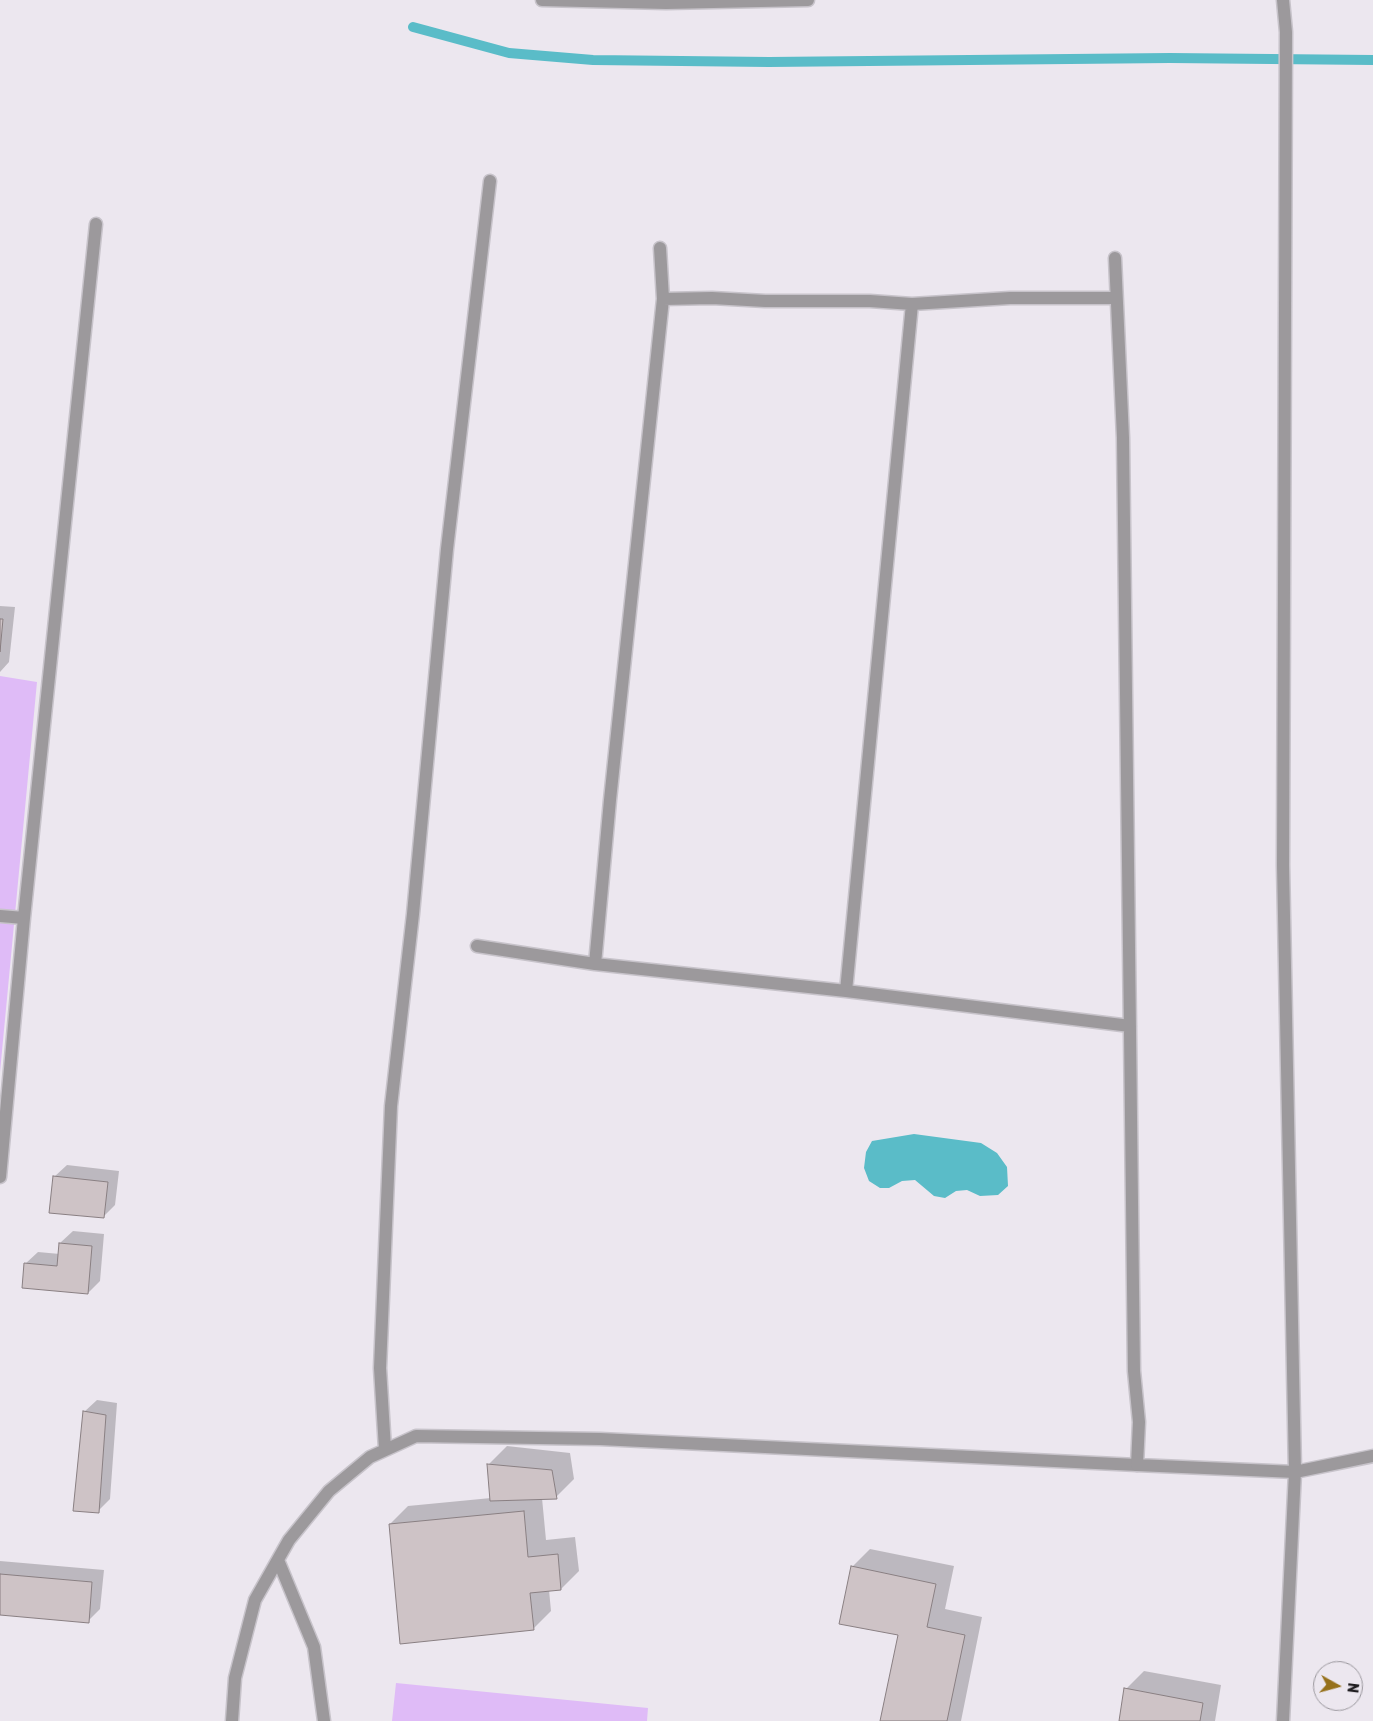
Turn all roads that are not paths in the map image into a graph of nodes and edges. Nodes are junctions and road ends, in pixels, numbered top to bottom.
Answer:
1 (542, 0) edge
2 (808, 0) edge
3 (1283, 0) edge
4 (490, 181) dead end
5 (96, 224) dead end
6 (660, 248) dead end
7 (1116, 258) dead end
8 (1116, 298) junction
9 (664, 299) junction
10 (912, 304) junction
11 (0, 916) edge
12 (24, 918) junction
13 (477, 946) dead end
14 (595, 964) junction
15 (846, 991) junction
16 (1130, 1026) junction
17 (0, 1177) edge
18 (385, 1449) junction
19 (1373, 1456) edge
20 (1137, 1465) junction
21 (1295, 1472) junction
22 (278, 1560) junction
23 (232, 1721) edge
24 (324, 1721) edge
25 (1283, 1721) edge

1 - 2 street
3 - 21 street
4 - 18 street
5 - 12 street
6 - 9 street
7 - 8 street
8 - 10 street
8 - 16 street
9 - 10 street
9 - 14 street
10 - 15 street
11 - 12 street
12 - 17 street
13 - 14 street
14 - 15 street
15 - 16 street
16 - 20 street
18 - 20 street
18 - 22 street
19 - 21 street
20 - 21 street
21 - 25 street
22 - 23 street
22 - 24 street

